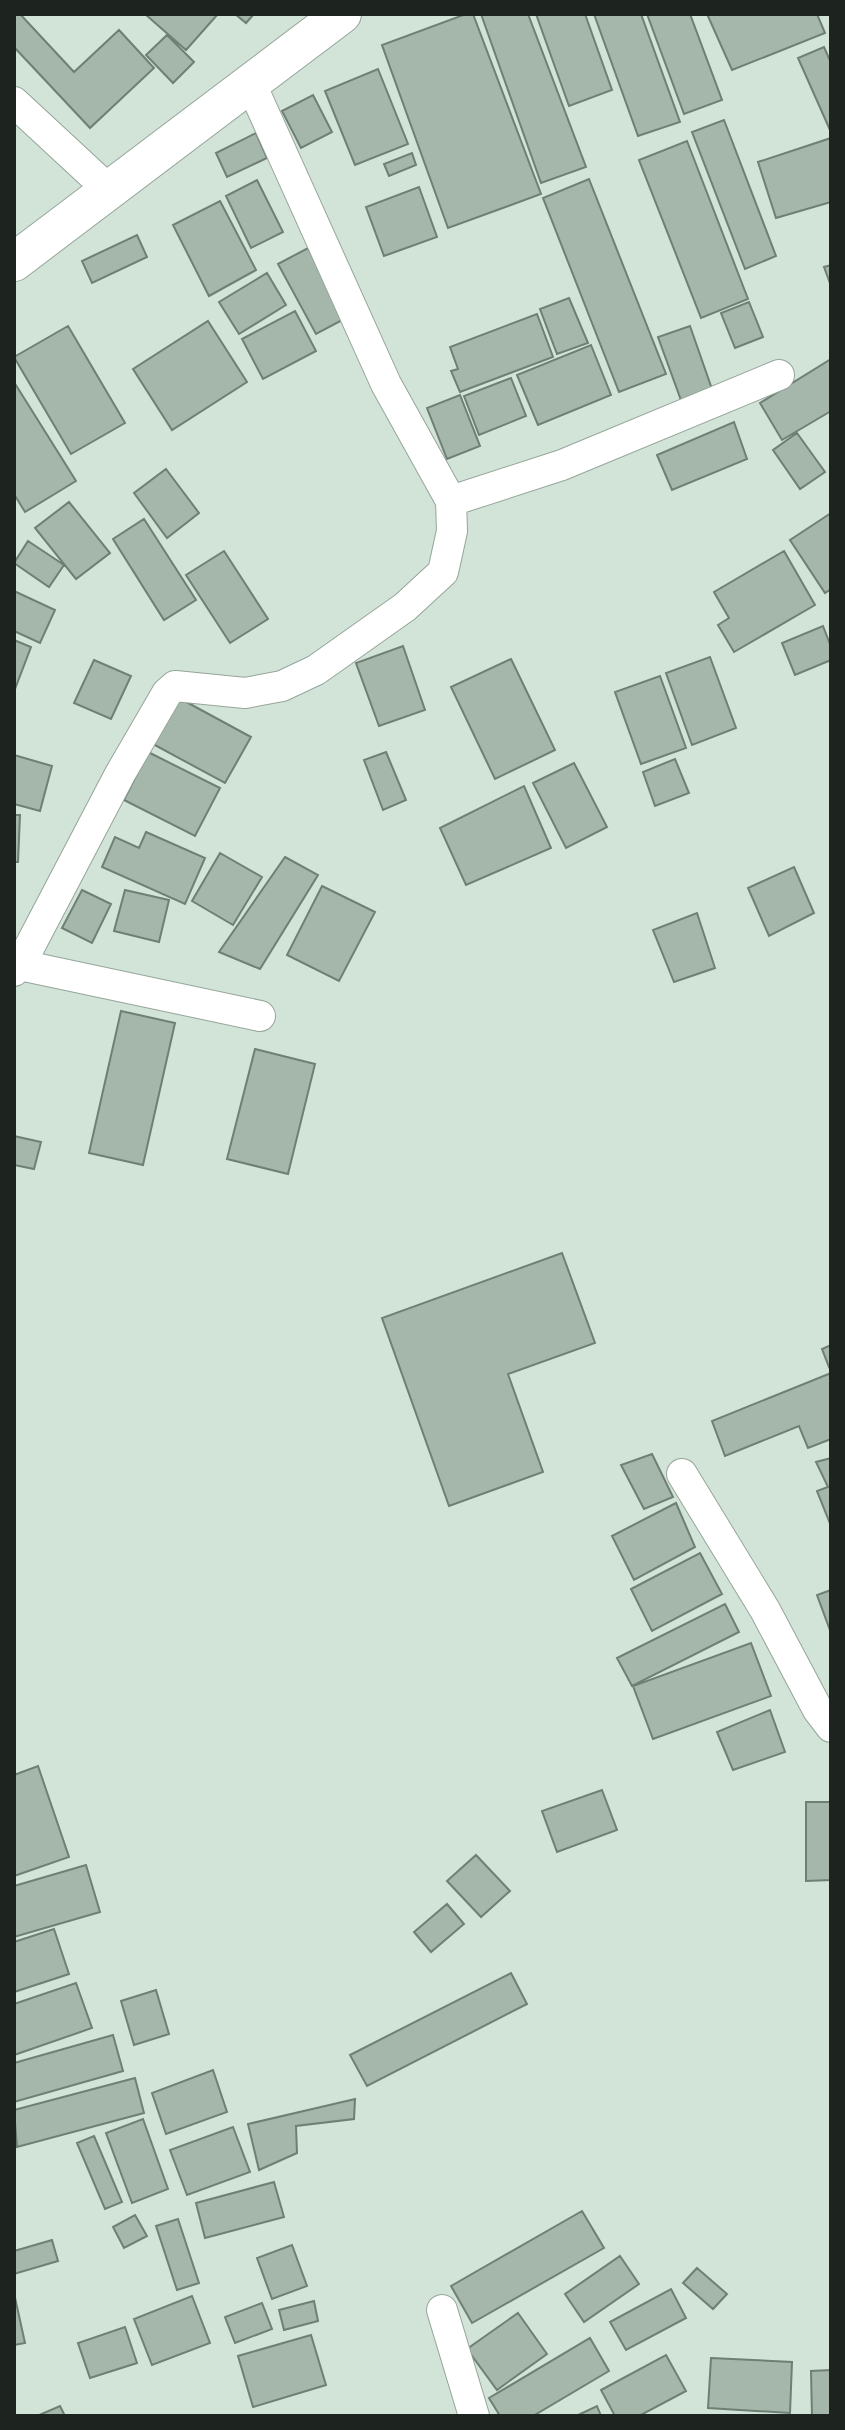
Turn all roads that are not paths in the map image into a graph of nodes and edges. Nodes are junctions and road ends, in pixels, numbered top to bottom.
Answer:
1 (342, 14) edge
2 (250, 82) junction
3 (14, 102) edge
4 (110, 191) junction
5 (14, 262) edge
6 (779, 375) dead end
7 (451, 501) junction
8 (17, 968) edge
9 (260, 1016) dead end
10 (682, 1474) dead end
11 (831, 1727) edge
12 (442, 2310) dead end
13 (474, 2416) edge

1 - 2 street
2 - 4 street
2 - 7 street
3 - 4 street
4 - 5 street
6 - 7 street
7 - 8 street
8 - 9 street
10 - 11 street
12 - 13 street

